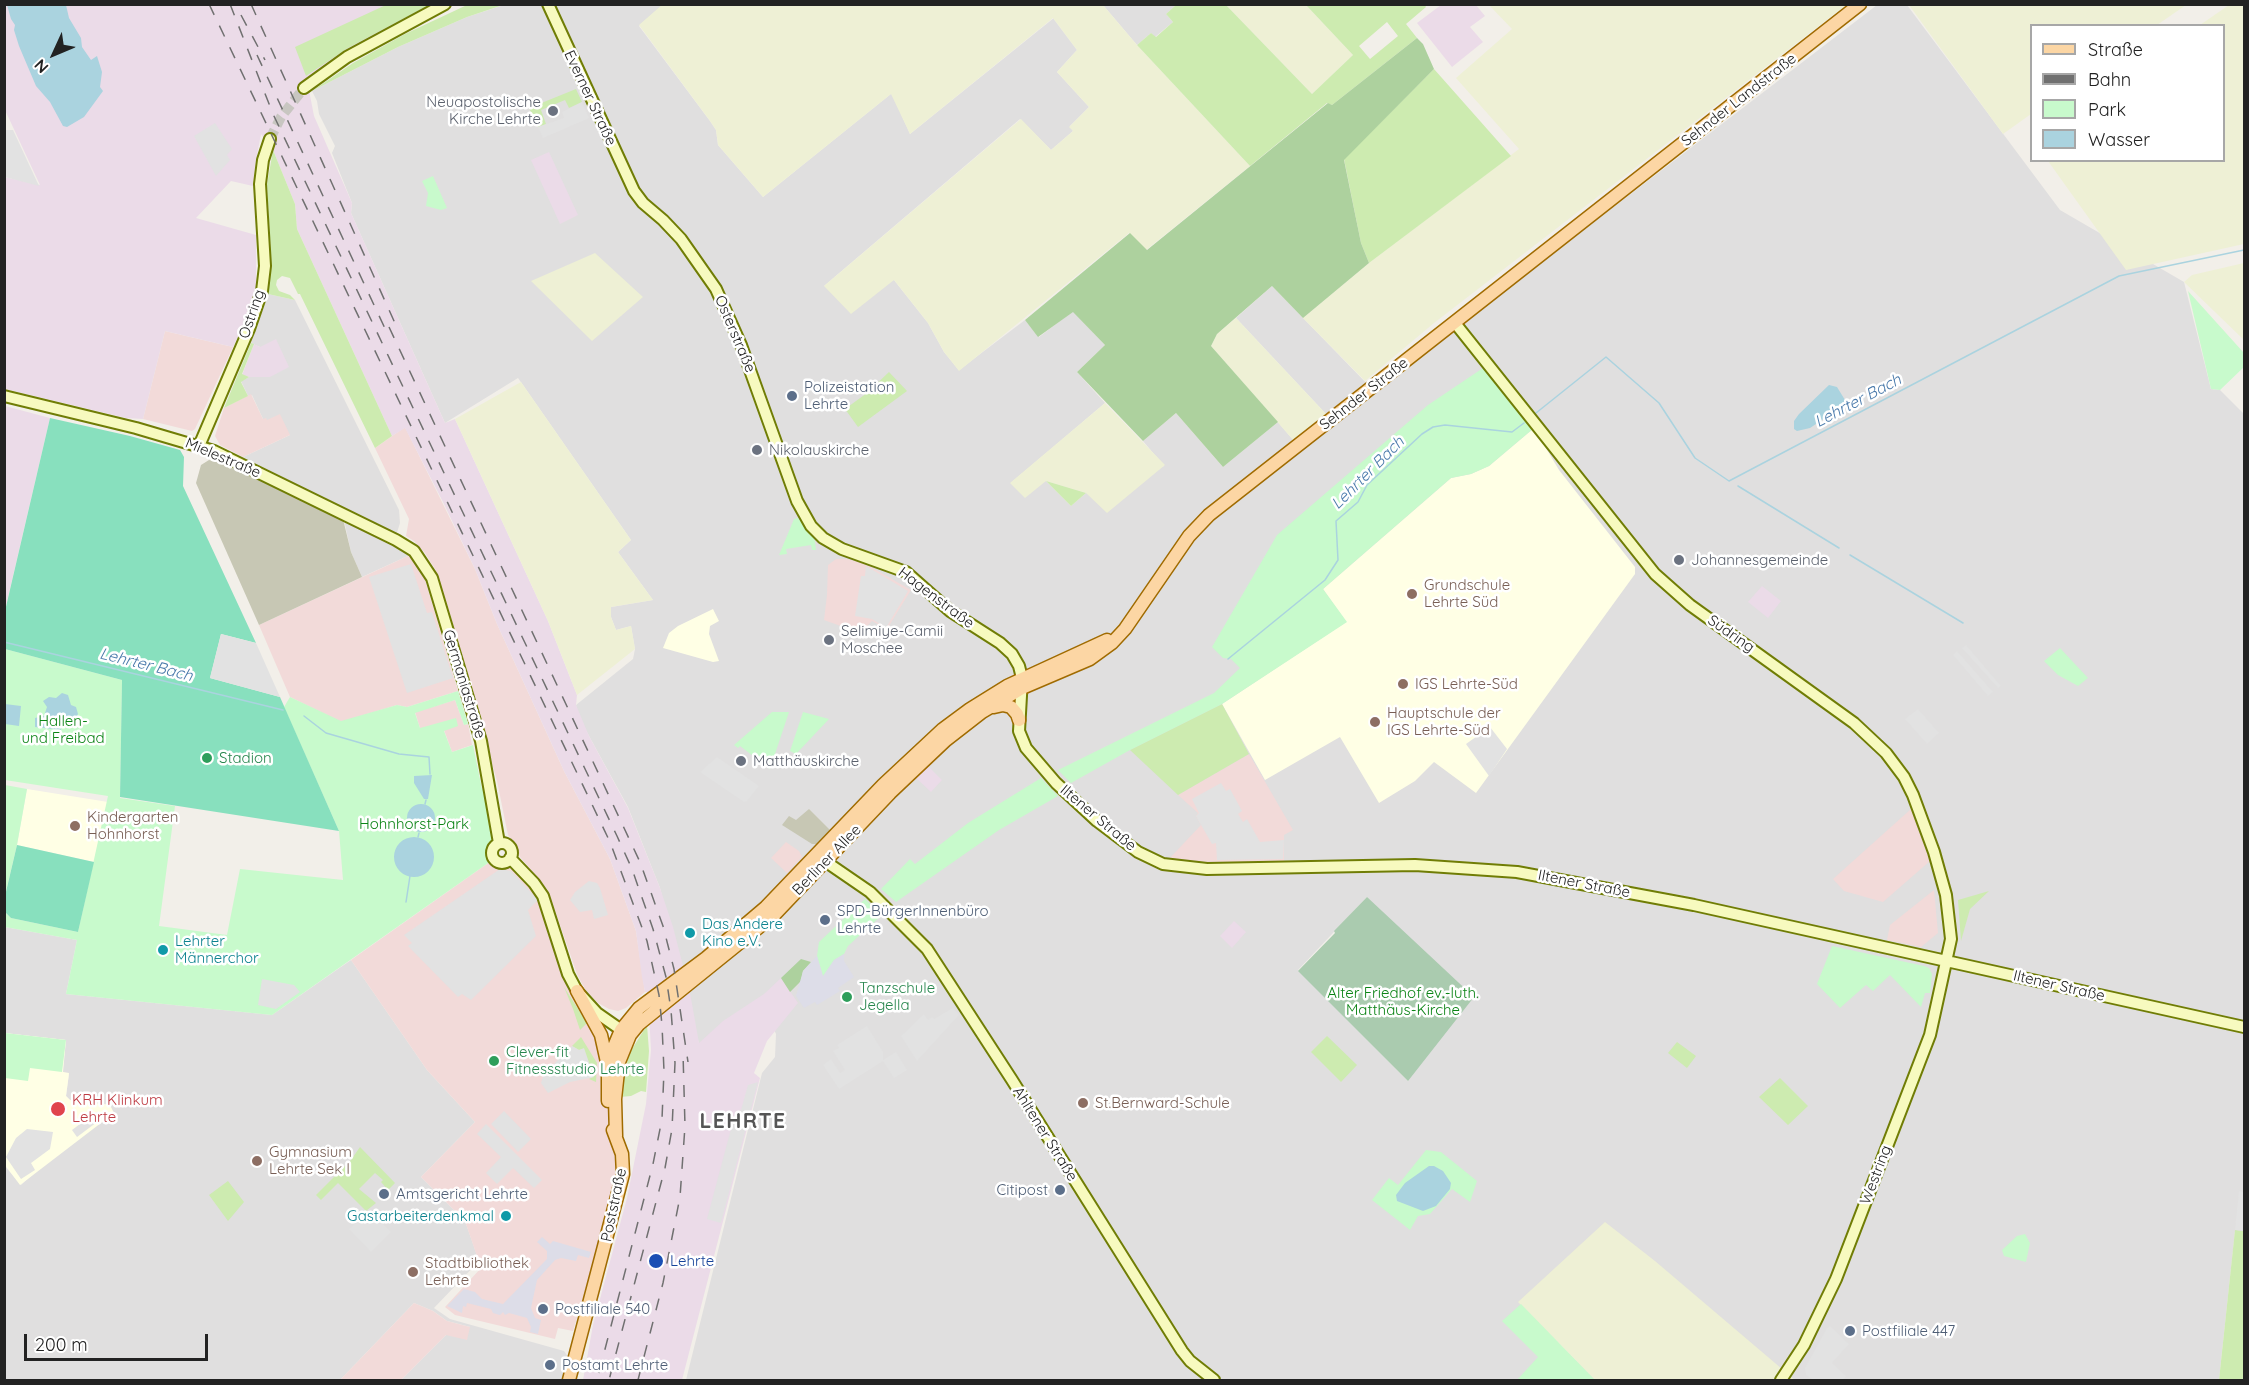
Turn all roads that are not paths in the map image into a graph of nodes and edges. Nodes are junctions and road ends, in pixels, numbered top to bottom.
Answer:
1 (445, 4) edge
2 (548, 4) edge
3 (1860, 4) edge
4 (304, 88) tunnel mouth
5 (270, 139) tunnel mouth
6 (634, 191) joint
7 (1617, 195) joint
8 (1455, 323) junction
9 (4, 396) edge
10 (199, 446) junction
11 (396, 540) joint
12 (831, 543) joint
13 (1022, 683) junction
14 (982, 712) junction
15 (1019, 720) junction
16 (500, 843) junction
17 (510, 858) junction
18 (822, 859) junction
19 (1947, 960) junction
20 (577, 991) junction
21 (2244, 1027) edge
22 (626, 1033) junction
23 (608, 1070) junction
24 (616, 1136) junction
25 (569, 1380) edge
26 (1214, 1380) edge
27 (1781, 1380) edge

1 - 4 street
2 - 6 street, Everner Straße
3 - 7 main road, Sehnder Landstraße
5 - 10 street, Ostring
6 - 12 street, Osterstraße
7 - 8 main road, Sehnder Straße
8 - 13 main road, Sehnder Straße
8 - 19 street, Südring
9 - 10 street, Mielestraße
10 - 11 street, Mielestraße
11 - 16 street, Germaniastraße
12 - 13 street, Hagenstraße
13 - 14 main road, Berliner Allee
13 - 15 street, Iltener Straße
13 - 18 main road, Berliner Allee
14 - 15 main road
14 - 18 main road, Berliner Allee
15 - 19 street, Iltener Straße
16 - 17 street
16 - 17 street
17 - 20 street
18 - 22 main road, Berliner Allee
18 - 26 street, Ahltener Straße
19 - 21 street, Iltener Straße
19 - 27 street, Westring
20 - 22 street
20 - 23 main road
22 - 23 main road, Poststraße
22 - 24 main road, Berliner Allee
23 - 24 main road, Poststraße
24 - 25 main road, Poststraße

